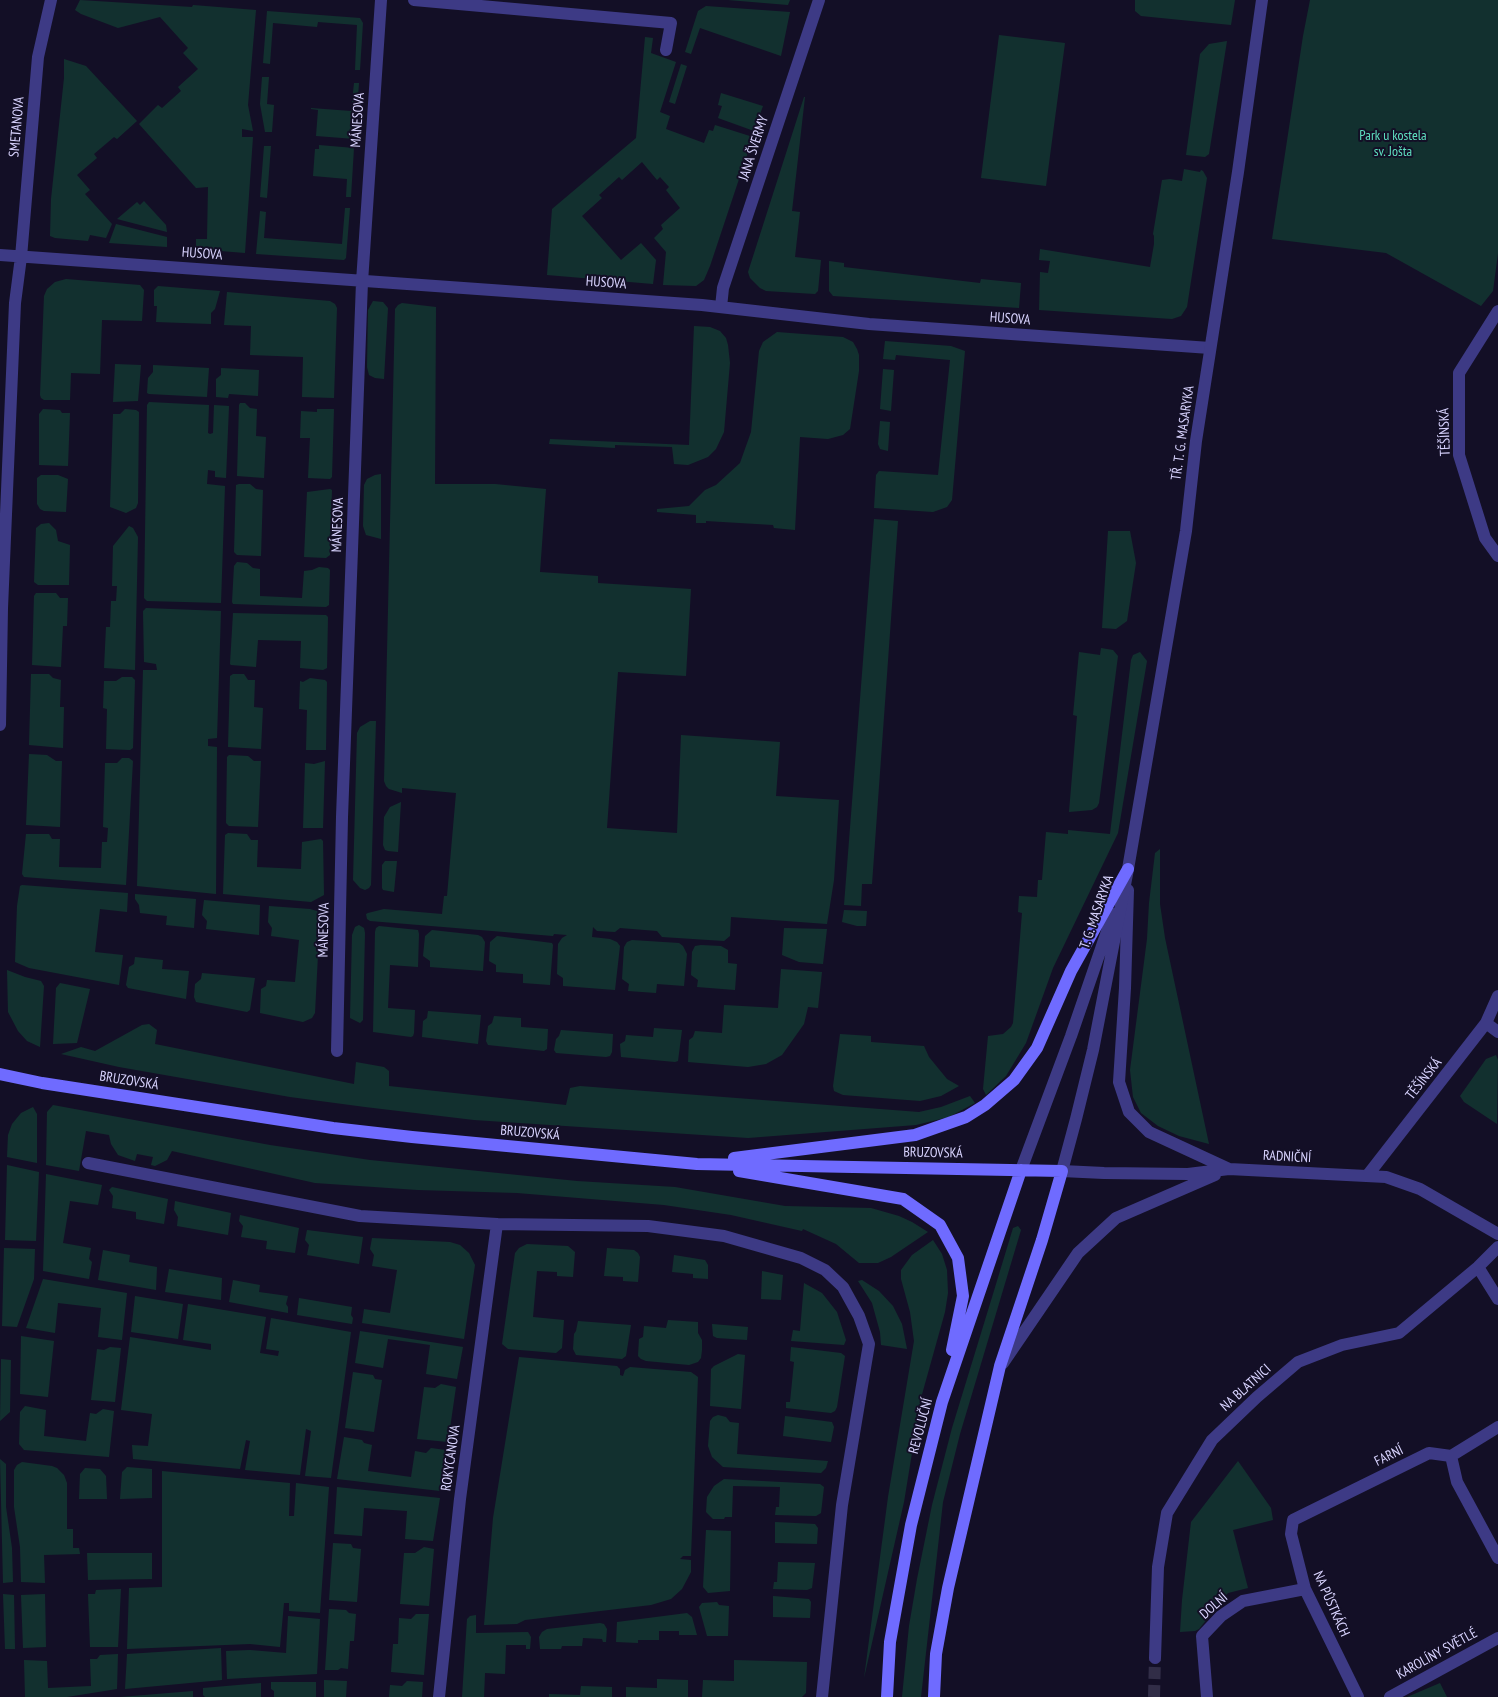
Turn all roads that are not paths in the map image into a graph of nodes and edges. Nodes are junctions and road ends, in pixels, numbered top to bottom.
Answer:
1 (51, 0) edge
2 (381, 0) edge
3 (414, 0) edge
4 (819, 0) edge
5 (1262, 0) edge
6 (666, 50) dead end
7 (0, 255) edge
8 (21, 257) junction
9 (362, 282) junction
10 (721, 307) junction
11 (1498, 311) edge
12 (1210, 348) junction
13 (1498, 556) edge
14 (0, 725) edge
15 (1128, 869) junction
16 (1498, 996) edge
17 (1486, 1023) junction
18 (1498, 1032) edge
19 (337, 1051) dead end
20 (0, 1074) edge
21 (88, 1163) dead end
22 (697, 1164) junction
23 (1229, 1169) junction
24 (1021, 1170) junction
25 (1062, 1171) junction
26 (1367, 1176) junction
27 (497, 1224) junction
28 (1498, 1234) edge
29 (1498, 1247) edge
30 (1478, 1268) junction
31 (1498, 1299) edge
32 (1000, 1366) junction
33 (942, 1402) junction
34 (1498, 1427) edge
35 (1451, 1456) junction
36 (1293, 1520) joint
37 (1498, 1558) edge
38 (1306, 1589) junction
39 (1498, 1638) edge
40 (1155, 1658) tunnel mouth
41 (438, 1697) edge
42 (822, 1697) edge
43 (887, 1697) edge
44 (934, 1697) edge
45 (1207, 1697) edge
46 (1358, 1697) edge
47 (1390, 1697) edge

1 - 8 street, SMETANOVA
2 - 9 street, MÁNESOVA
3 - 6 street
4 - 10 street, JANA ŠVERMY
5 - 12 street, TŘ. T. G. MASARYKA
7 - 8 street, HUSOVA
8 - 9 street, HUSOVA
8 - 14 street, SMETANOVA
9 - 10 street, HUSOVA
9 - 19 street, MÁNESOVA
10 - 12 street, HUSOVA
11 - 13 street, TĚŠÍNSKÁ
12 - 15 street, TŘ. T. G. MASARYKA
15 - 22 main road
15 - 23 street
15 - 24 street, T. G. MASARYKA
15 - 25 street, T. G. MASARYKA
16 - 17 street, TĚŠÍNSKÁ
17 - 18 street
17 - 26 street, TĚŠÍNSKÁ
20 - 22 main road, BRUZOVSKÁ
21 - 27 street
22 - 24 main road, BRUZOVSKÁ
22 - 33 main road
23 - 25 street, RADNIČNÍ
23 - 26 street, RADNIČNÍ
23 - 32 street
24 - 25 main road, BRUZOVSKÁ
24 - 33 main road, REVOLUČNÍ
25 - 32 main road
26 - 28 street, RADNIČNÍ
27 - 41 street, ROKYCANOVA
27 - 42 street
29 - 30 street, NA BLATNICI
30 - 31 street
30 - 40 street, NA BLATNICI
32 - 44 main road
33 - 43 main road, REVOLUČNÍ
34 - 35 street
35 - 36 street, FARNÍ
35 - 37 street
36 - 38 street, NA PŮSTKÁCH
38 - 45 street, DOLNÍ
38 - 46 street, NA PŮSTKÁCH
39 - 47 street, KAROLÍNY SVĚTLÉ

